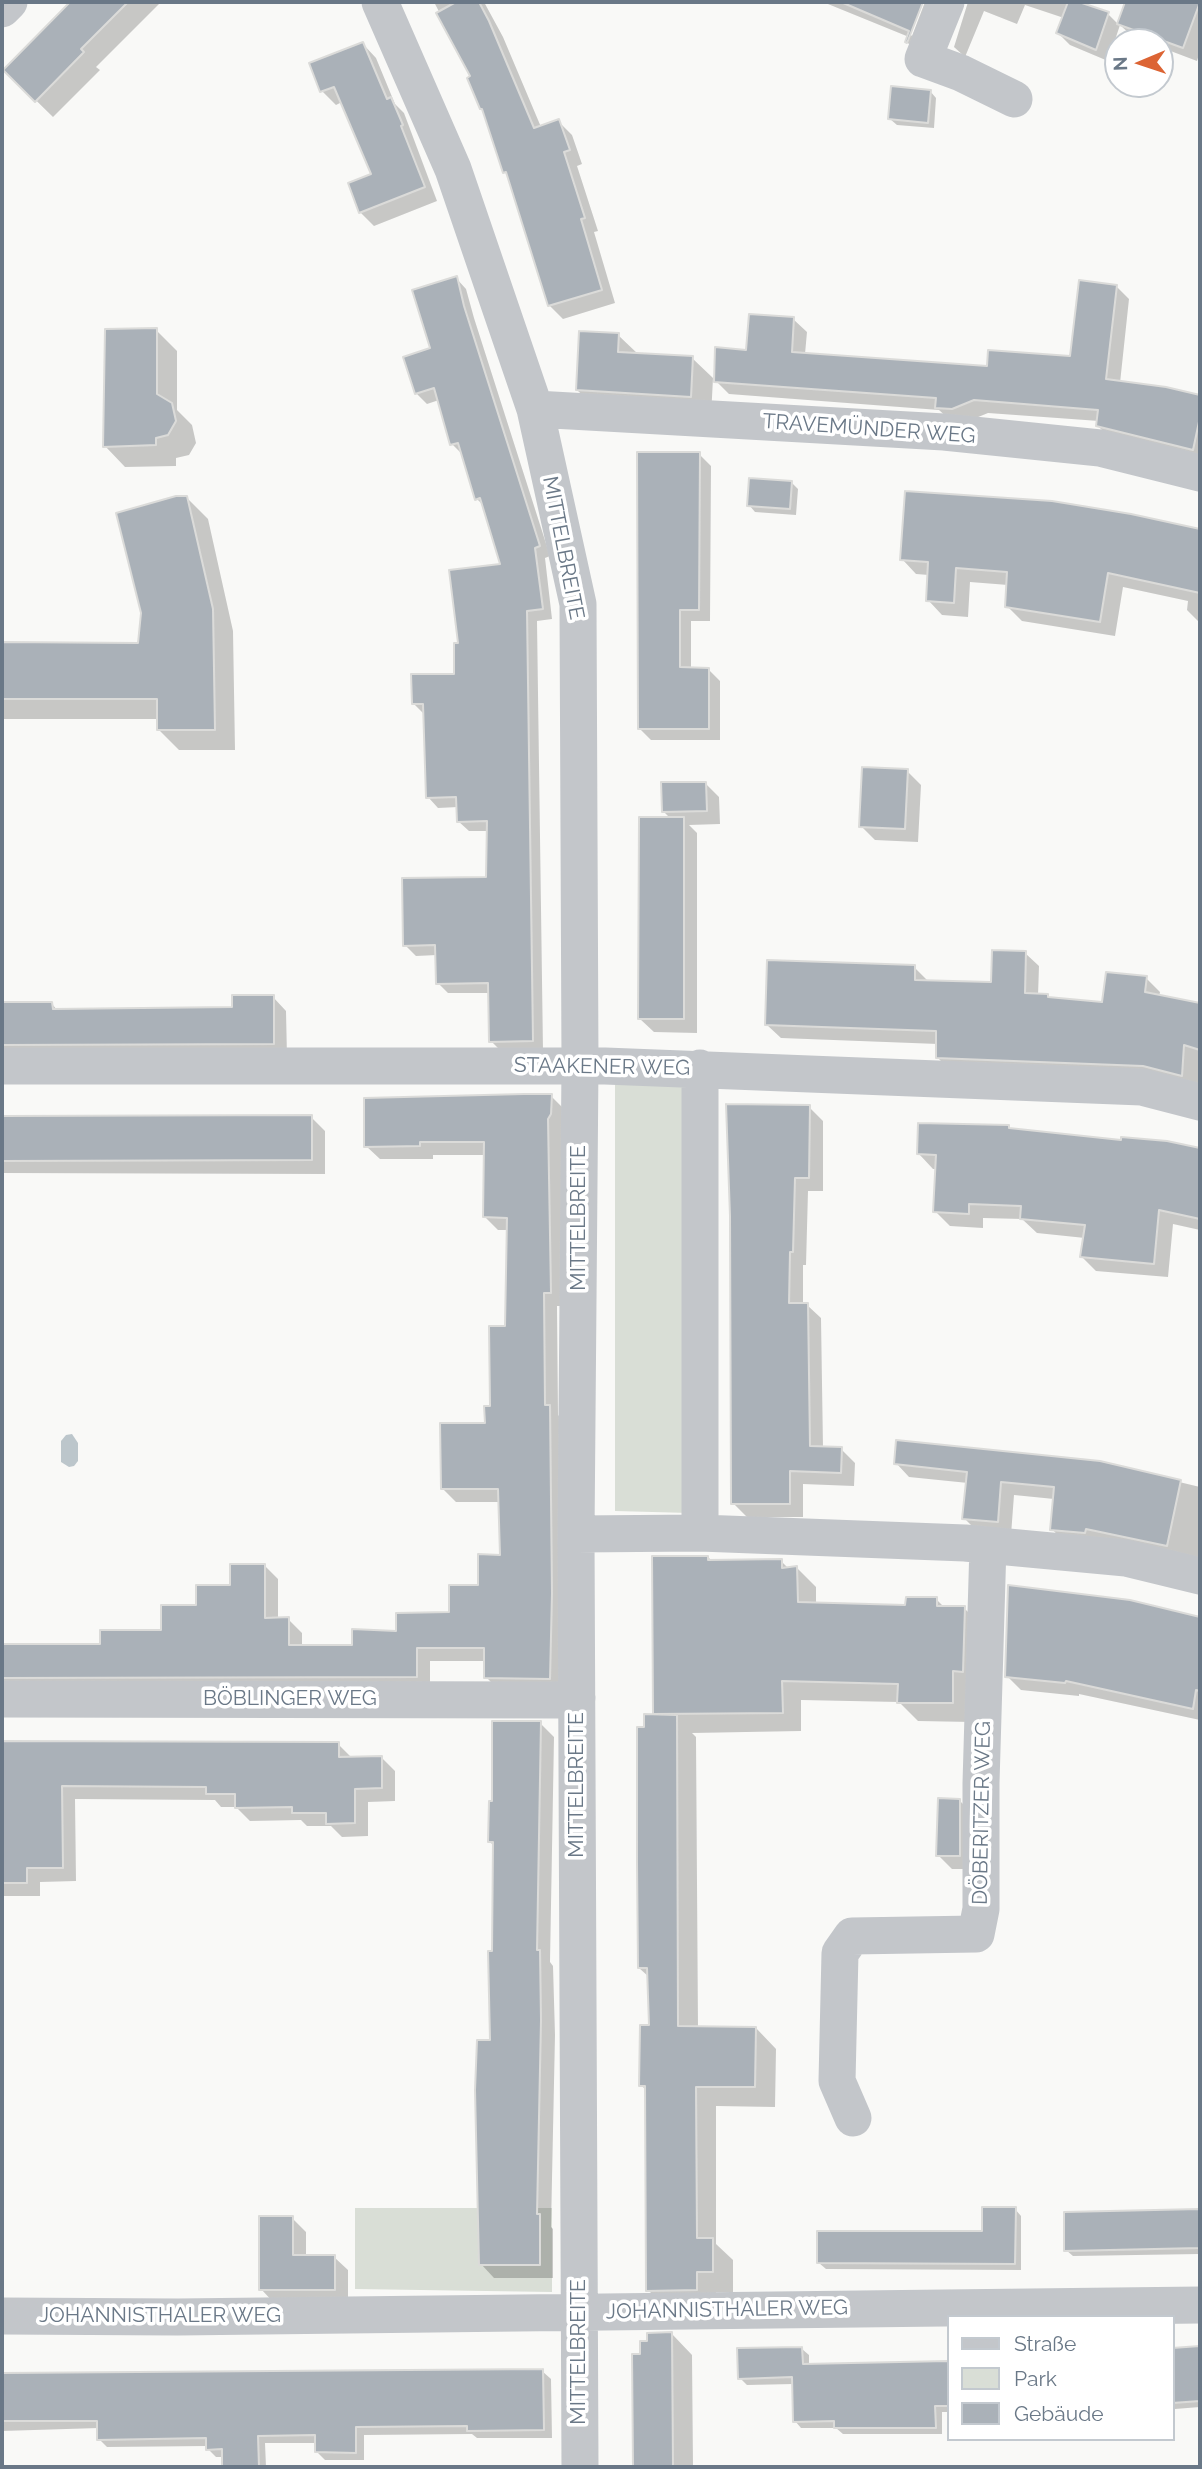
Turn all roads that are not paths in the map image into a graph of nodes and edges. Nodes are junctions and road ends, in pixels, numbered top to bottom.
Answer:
1 (9, 2) edge
2 (380, 2) edge
3 (946, 2) edge
4 (2, 9) edge
5 (1014, 99) dead end
6 (535, 409) junction
7 (1200, 473) edge
8 (580, 1065) junction
9 (2, 1066) edge
10 (699, 1069) junction
11 (1200, 1102) edge
12 (700, 1533) junction
13 (576, 1534) junction
14 (988, 1545) junction
15 (1200, 1576) edge
16 (577, 1698) junction
17 (2, 1699) edge
18 (853, 2118) dead end
19 (1200, 2305) edge
20 (579, 2311) junction
21 (2, 2316) edge
22 (580, 2467) edge

1 - 4 street
2 - 6 street, MITTELBREITE
3 - 5 street
6 - 7 street, TRAVEMÜNDER WEG
6 - 8 street, MITTELBREITE
8 - 9 street, STAAKENER WEG
8 - 10 street, STAAKENER WEG
8 - 13 street, MITTELBREITE
10 - 11 street, STAAKENER WEG
10 - 12 street
12 - 13 street
12 - 14 street
13 - 16 street, MITTELBREITE
14 - 15 street
14 - 18 street, DÖBERITZER WEG
16 - 17 street, BÖBLINGER WEG
16 - 20 street, MITTELBREITE
19 - 20 street, JOHANNISTHALER WEG
20 - 21 street, JOHANNISTHALER WEG
20 - 22 street, MITTELBREITE

